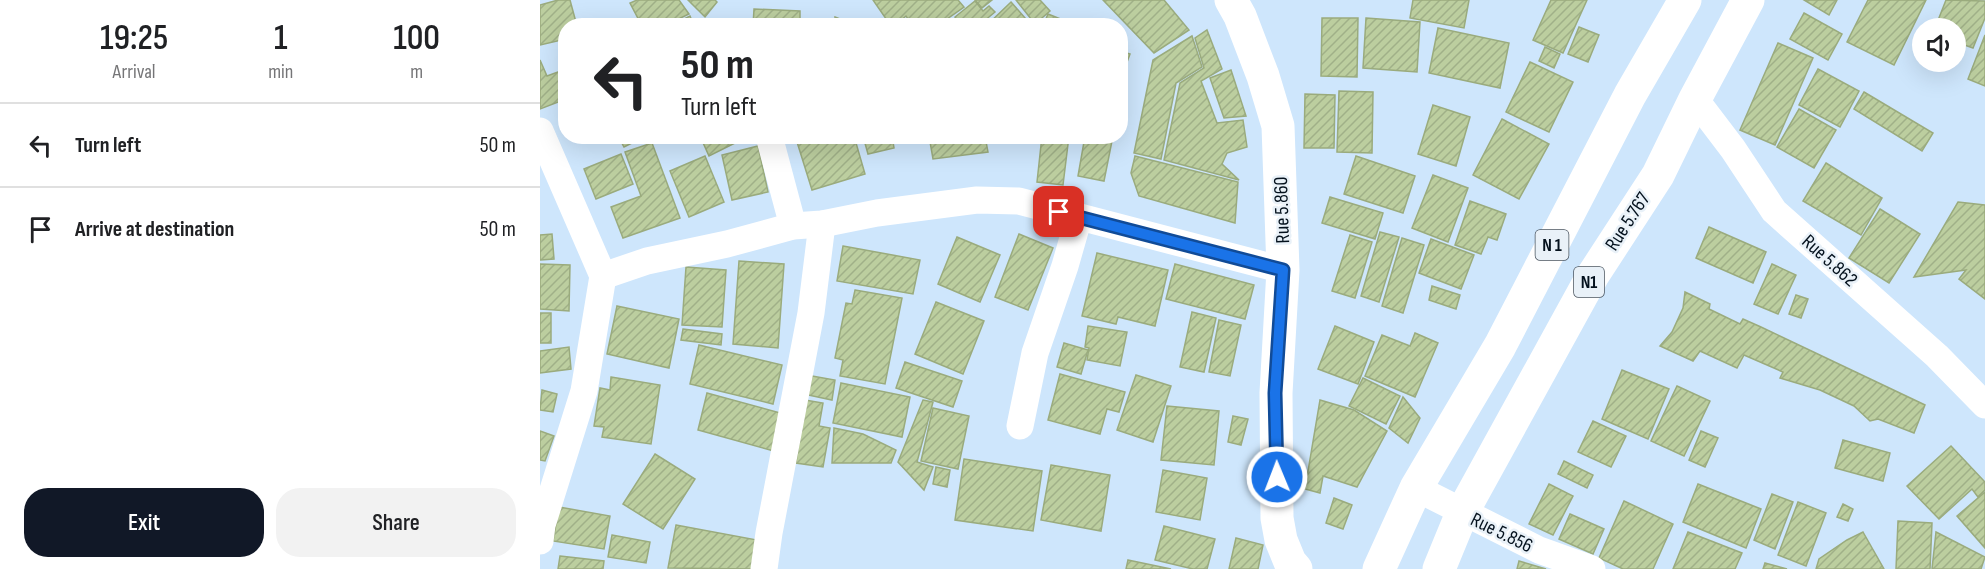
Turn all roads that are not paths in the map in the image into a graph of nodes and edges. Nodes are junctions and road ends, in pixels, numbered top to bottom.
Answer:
1 (1231, 0) edge
2 (1685, 0) edge
3 (1748, 0) edge
4 (1695, 99) junction
5 (540, 131) edge
6 (771, 144) edge
7 (1079, 217) junction
8 (822, 224) junction
9 (793, 226) junction
10 (1283, 270) junction
11 (603, 276) junction
12 (1985, 405) edge
13 (1020, 426) dead end
14 (1416, 489) junction
15 (1462, 513) junction
16 (540, 541) edge
17 (764, 569) edge
18 (1296, 569) edge
19 (1378, 569) edge
20 (1439, 569) edge
21 (1592, 569) edge

1 - 10 main road, Rue 5.860
2 - 14 main road, N 1
3 - 4 main road, Rue 5.767 / N1
4 - 12 street, Rue 5.862
4 - 15 main road, Rue 5.767 / N1
5 - 11 street
6 - 9 street
7 - 8 street
7 - 10 street
7 - 13 street
8 - 9 street
8 - 17 street
9 - 11 street
10 - 18 main road, Rue 5.860
11 - 16 street
14 - 15 street, Rue 5.856
14 - 19 main road, N 1
15 - 20 main road, Rue 5.767 / N1
15 - 21 street, Rue 5.856

